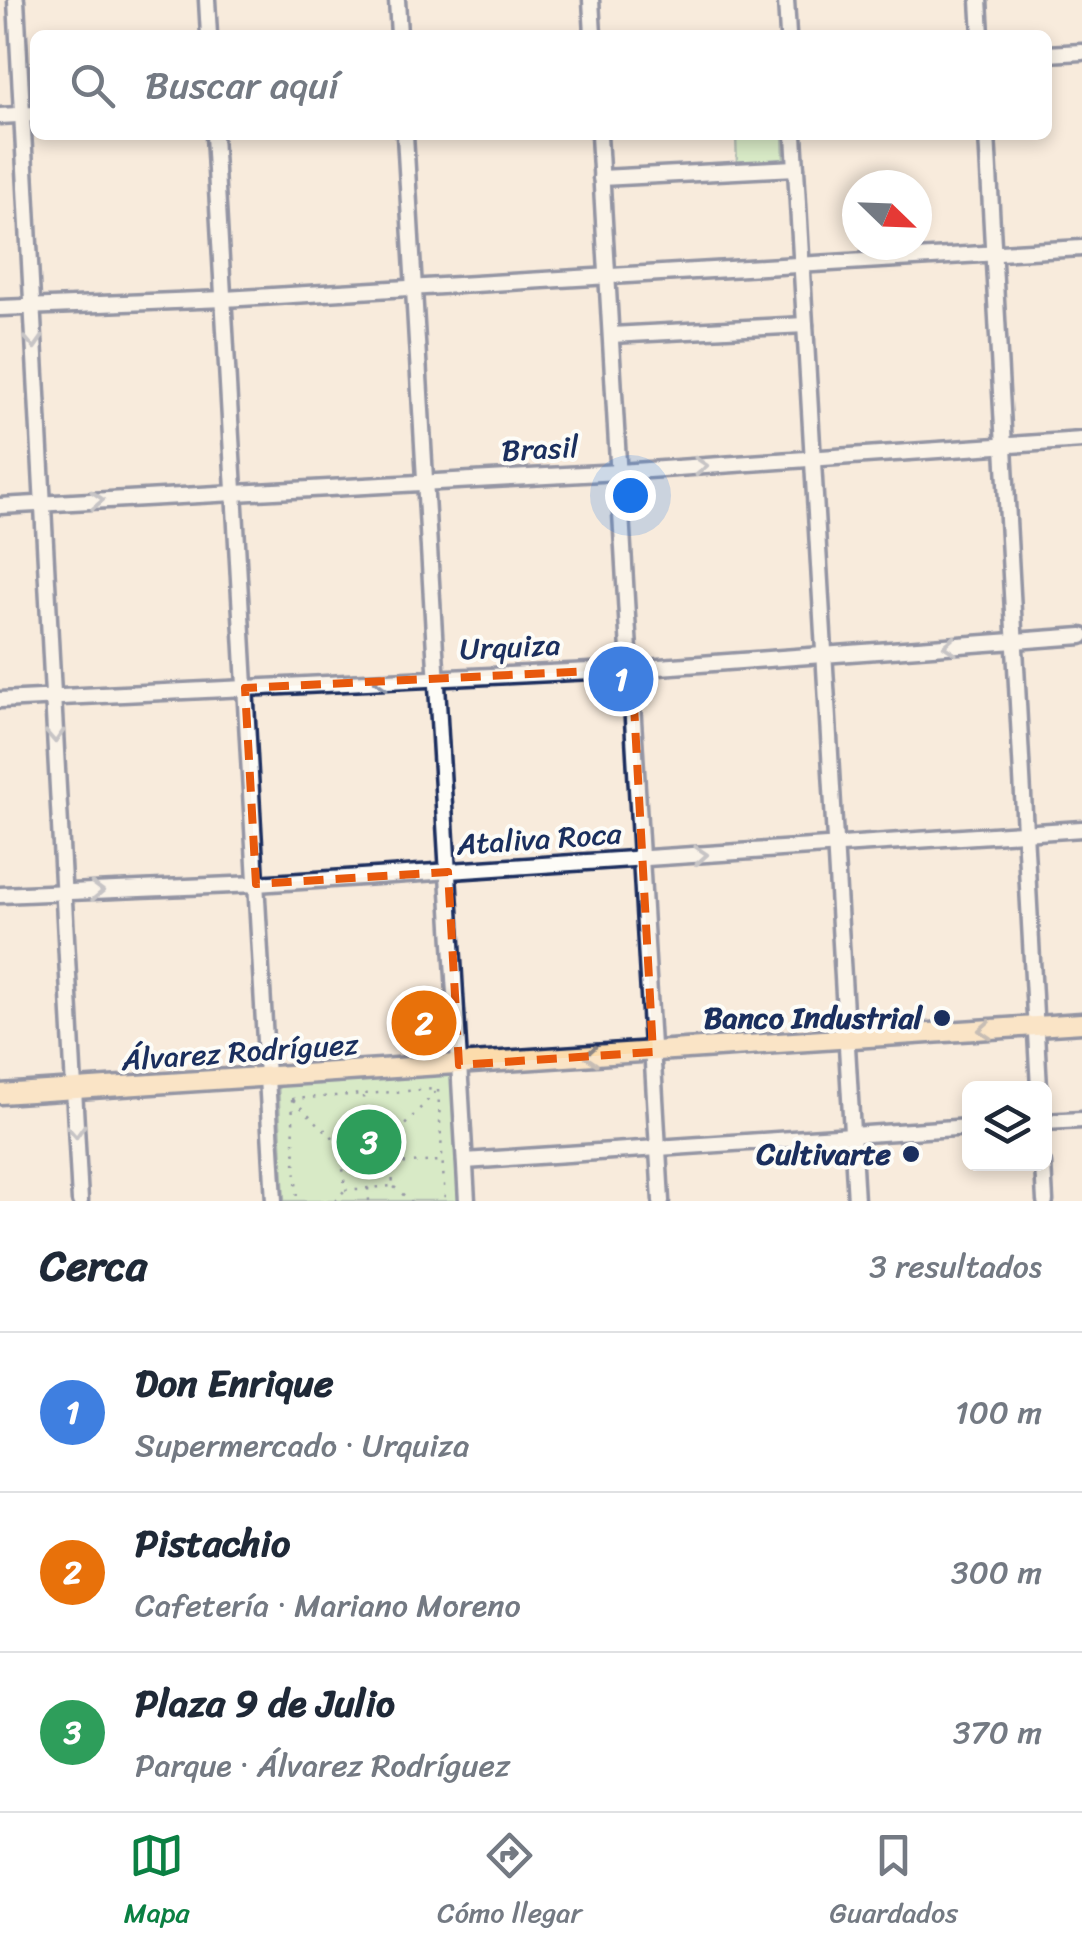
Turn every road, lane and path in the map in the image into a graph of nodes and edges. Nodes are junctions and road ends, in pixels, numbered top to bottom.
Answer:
1 (16, 0) edge
2 (207, 0) edge
3 (396, 0) edge
4 (591, 0) edge
5 (786, 0) edge
6 (979, 0) edge
7 (209, 30) edge
8 (399, 30) edge
9 (593, 30) edge
10 (788, 30) edge
11 (981, 30) edge
12 (1082, 52) edge
13 (1052, 54) edge
14 (29, 114) edge
15 (0, 116) edge
16 (214, 140) edge
17 (404, 140) edge
18 (599, 140) edge
19 (794, 140) edge
20 (987, 140) edge
21 (796, 168) junction
22 (601, 178) junction
23 (1082, 248) edge
24 (994, 254) junction
25 (802, 265) junction
26 (608, 277) junction
27 (414, 288) junction
28 (224, 299) junction
29 (32, 306) junction
30 (0, 308) edge
31 (805, 325) junction
32 (611, 335) junction
33 (1082, 440) edge
34 (1004, 445) junction
35 (813, 458) junction
36 (620, 472) junction
37 (425, 482) junction
38 (234, 493) junction
39 (43, 503) junction
40 (0, 506) edge
41 (1082, 636) edge
42 (1015, 641) junction
43 (824, 655) junction
44 (632, 668) junction
45 (436, 678) junction
46 (245, 688) junction
47 (53, 697) junction
48 (0, 700) edge
49 (1082, 829) edge
50 (1026, 833) junction
51 (835, 846) junction
52 (643, 860) junction
53 (448, 872) junction
54 (256, 884) junction
55 (64, 892) junction
56 (0, 895) edge
57 (1082, 1023) edge
58 (1036, 1026) junction
59 (846, 1039) junction
60 (654, 1052) junction
61 (459, 1065) junction
62 (267, 1078) junction
63 (1039, 1081) edge
64 (74, 1089) junction
65 (438, 1089) junction
66 (0, 1094) edge
67 (363, 1094) junction
68 (292, 1099) junction
69 (1082, 1120) edge
70 (1052, 1122) edge
71 (962, 1128) edge
72 (852, 1135) junction
73 (390, 1141) junction
74 (366, 1143) junction
75 (341, 1145) junction
76 (658, 1148) junction
77 (443, 1160) junction
78 (465, 1161) junction
79 (392, 1164) junction
80 (1043, 1171) edge
81 (393, 1186) junction
82 (368, 1188) junction
83 (345, 1190) junction
84 (80, 1201) edge
85 (274, 1201) edge
86 (297, 1201) edge
87 (335, 1201) edge
88 (369, 1201) edge
89 (410, 1201) edge
90 (445, 1201) edge
91 (468, 1201) edge
92 (661, 1201) edge
93 (856, 1201) edge
94 (1045, 1201) edge

1 - 14 street
2 - 7 street
3 - 8 street
4 - 9 street
5 - 10 street
6 - 11 street
12 - 13 street
14 - 15 street
14 - 29 street
16 - 28 street
17 - 27 street
18 - 22 street
19 - 21 street
20 - 24 street
21 - 22 street
21 - 25 street
22 - 26 street
23 - 24 street
24 - 25 street
24 - 34 street
25 - 26 street
25 - 31 street
26 - 27 street
26 - 32 street
27 - 28 street
27 - 37 street
28 - 29 street
28 - 38 street
29 - 30 street
29 -> 39 street
31 - 32 street
31 - 35 street
32 - 36 street
33 - 34 street, Brasil
34 - 35 street, Brasil
34 - 42 street
36 -> 35 street, Brasil
35 - 43 street
36 - 37 street, Brasil
36 - 44 street
37 - 38 street, Brasil
37 - 45 street
39 -> 38 street, Brasil
38 - 46 street
39 - 40 street, Brasil
39 - 47 street
41 - 42 street, Urquiza
42 -> 43 street, Urquiza
42 - 50 street
43 - 44 street, Urquiza
43 - 51 street
44 - 45 street, Urquiza
44 - 52 street
45 -> 46 street, Urquiza
45 - 53 street
46 - 47 street, Urquiza
46 - 54 street
47 - 48 street, Urquiza
47 -> 55 street
49 - 50 street, Ataliva Roca
50 - 51 street, Ataliva Roca
50 - 58 street
52 -> 51 street, Ataliva Roca
51 - 59 street
52 - 53 street, Ataliva Roca
52 - 60 street
53 - 54 street, Ataliva Roca
53 - 61 street
55 -> 54 street, Ataliva Roca
54 - 62 street
55 - 56 street, Ataliva Roca
55 - 64 street
57 - 58 main road, Álvarez Rodríguez
58 -> 59 main road, Álvarez Rodríguez
58 - 63 street
59 - 60 main road, Álvarez Rodríguez
59 - 72 street
60 -> 61 main road, Álvarez Rodríguez
60 - 76 street
61 - 62 main road, Álvarez Rodríguez
61 - 78 street
62 - 64 main road, Álvarez Rodríguez
62 - 85 street
64 - 66 main road, Álvarez Rodríguez
64 -> 84 street
65 - 67 path
65 - 73 path
65 - 77 path
67 - 68 path
67 - 74 path
68 - 75 path
68 - 86 path
69 - 70 street
71 - 72 street
72 - 76 street
72 - 93 street
73 - 74 path
73 - 79 path
74 - 75 path
75 - 83 path
76 - 78 street
76 - 92 street
77 - 79 path
77 - 90 path
78 - 91 street
79 - 81 path
80 - 94 street
81 - 82 path
81 - 89 path
82 - 83 path
82 - 88 path
83 - 87 path

